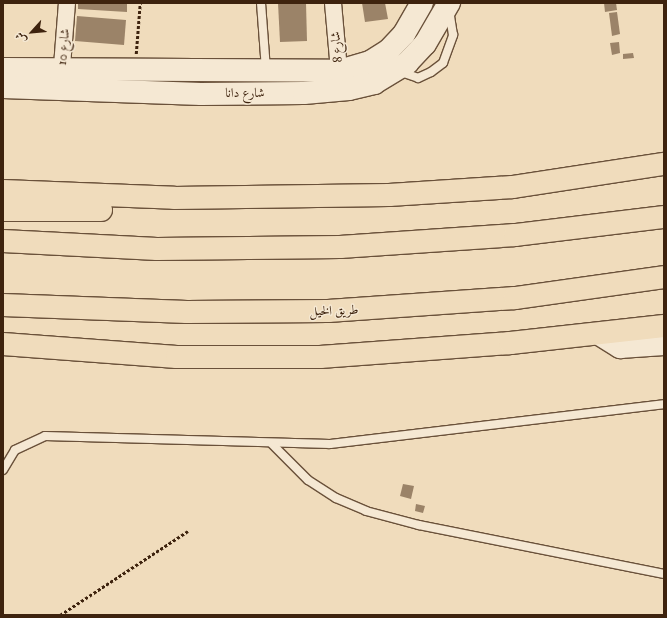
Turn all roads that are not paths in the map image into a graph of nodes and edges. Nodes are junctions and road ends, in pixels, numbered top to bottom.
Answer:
1 (67, 3) edge
2 (261, 3) edge
3 (333, 3) edge
4 (420, 4) edge
5 (448, 4) edge
6 (3, 69) edge
7 (266, 71) junction
8 (61, 80) junction
9 (340, 81) junction
10 (3, 87) edge
11 (664, 164) edge
12 (3, 191) edge
13 (317, 198) junction
14 (3, 210) edge
15 (664, 217) edge
16 (3, 241) edge
17 (664, 277) edge
18 (3, 305) edge
19 (664, 326) edge
20 (599, 334) junction
21 (3, 344) edge
22 (664, 344) edge
23 (664, 404) edge
24 (272, 444) junction
25 (3, 470) edge
26 (664, 574) edge

1 - 8 street, شارع 10
2 - 7 lane
3 - 9 street, شارع 8
4 - 9 street, شارع دانا
5 - 9 street, شارع دانا
6 - 8 street, شارع دانا
7 - 8 street, شارع دانا
7 - 9 street, شارع دانا
8 - 9 street, شارع دانا
8 - 10 street, شارع دانا
11 - 13 highway
12 - 13 highway
13 - 14 highway
15 - 16 highway
17 - 18 highway, طريق الخيل
19 - 20 highway
20 - 21 highway
20 - 22 street
23 - 24 lane
24 - 25 lane
24 - 26 lane

